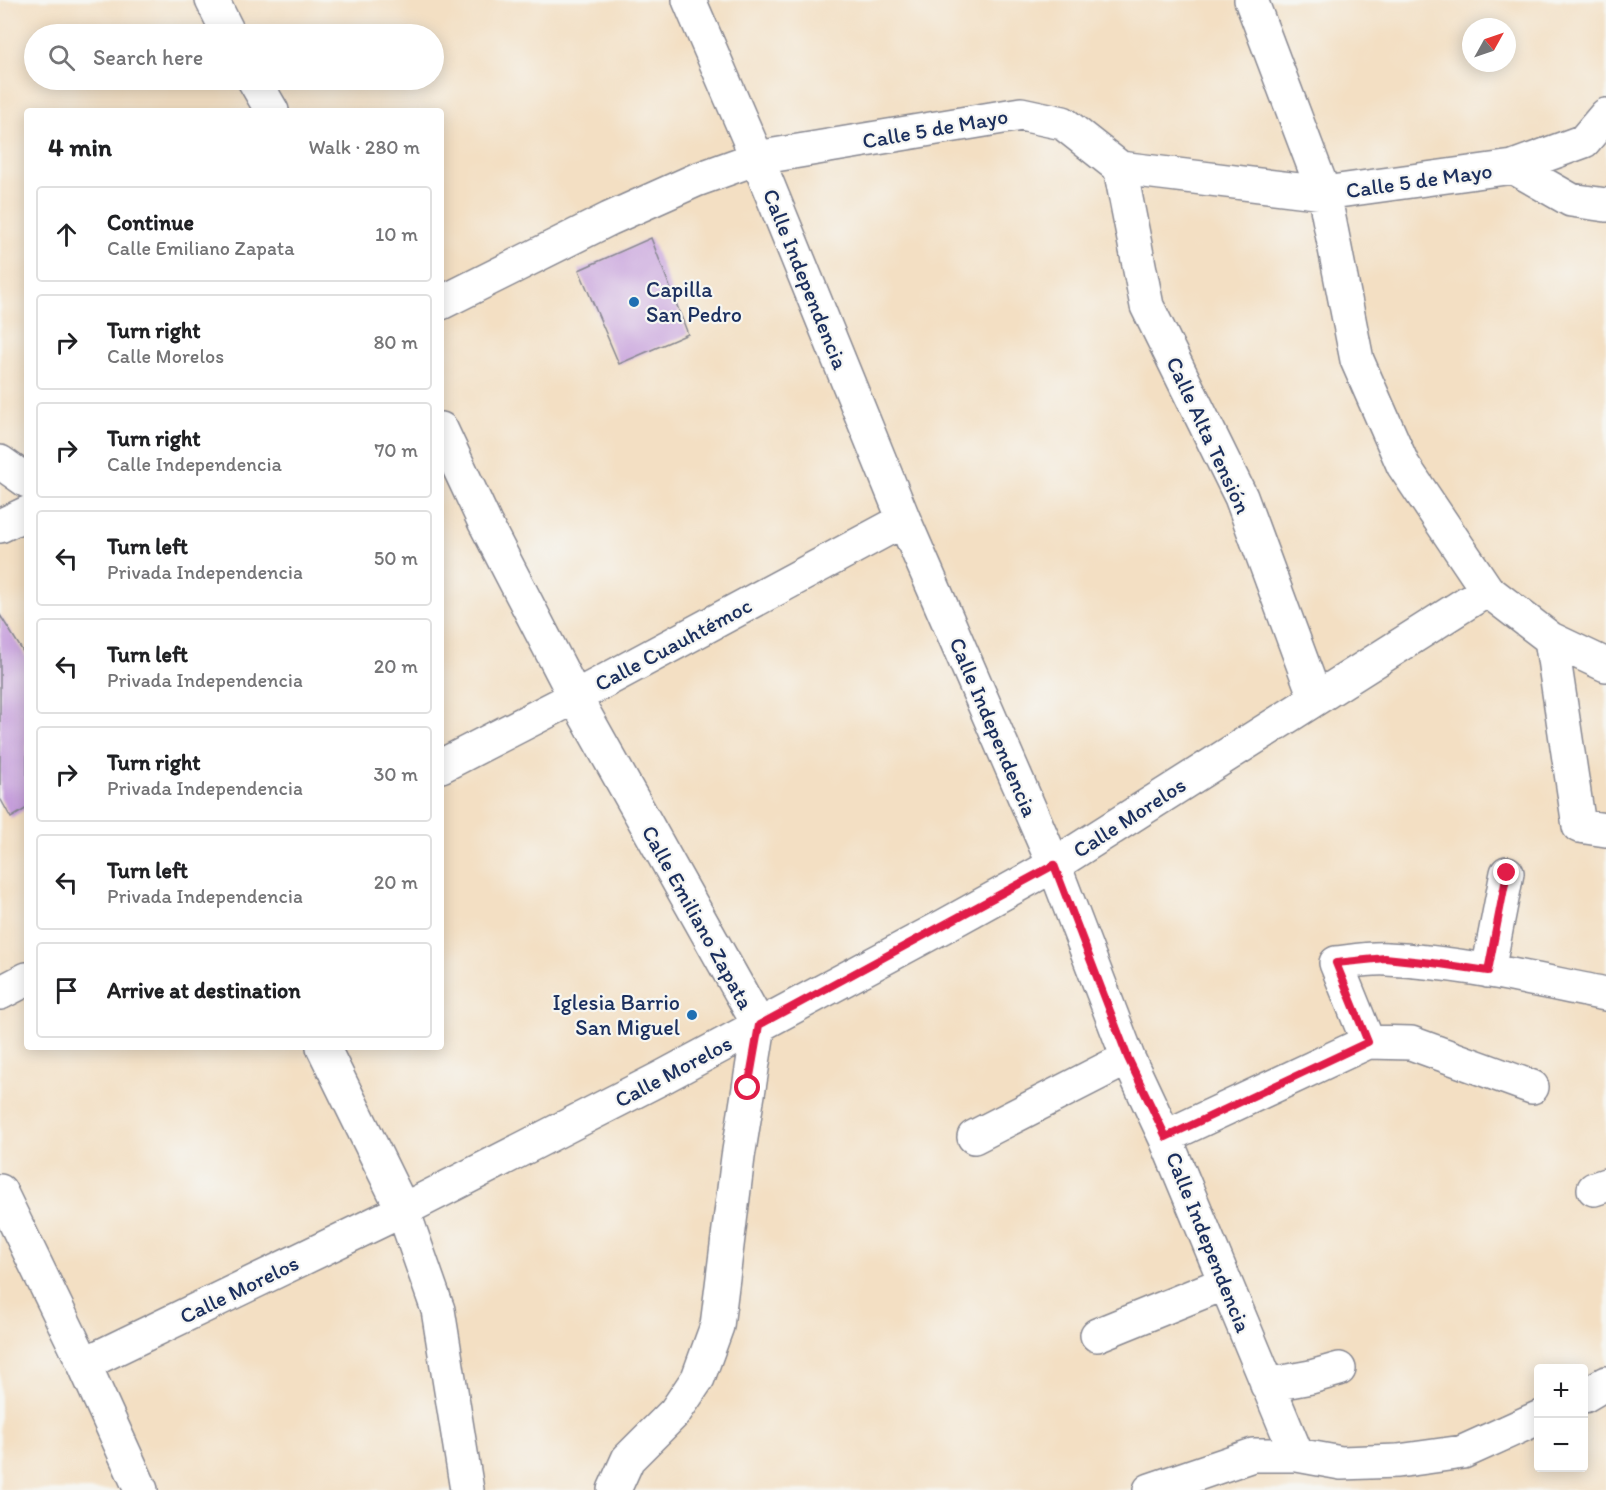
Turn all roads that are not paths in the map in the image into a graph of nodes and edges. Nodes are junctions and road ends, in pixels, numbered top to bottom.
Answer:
1 (212, 0) edge
2 (689, 0) edge
3 (1251, 0) edge
4 (224, 24) edge
5 (260, 90) edge
6 (270, 108) edge
7 (1606, 115) edge
8 (757, 159) junction
9 (1513, 167) junction
10 (1120, 168) junction
11 (1324, 193) junction
12 (1606, 205) edge
13 (444, 302) edge
14 (444, 435) edge
15 (0, 462) edge
16 (24, 479) edge
17 (24, 514) edge
18 (904, 520) junction
19 (0, 525) edge
20 (1487, 590) junction
21 (1551, 639) junction
22 (1606, 665) edge
23 (575, 697) junction
24 (1316, 697) junction
25 (444, 764) edge
26 (1606, 830) edge
27 (1054, 865) junction
28 (1507, 873) dead end
29 (1488, 971) junction
30 (24, 981) edge
31 (0, 993) edge
32 (1606, 994) edge
33 (759, 1025) junction
34 (1368, 1042) junction
35 (324, 1050) edge
36 (1128, 1058) junction
37 (1532, 1087) dead end
38 (974, 1137) dead end
39 (1166, 1137) junction
40 (0, 1191) edge
41 (403, 1210) junction
42 (1225, 1284) junction
43 (1097, 1335) dead end
44 (84, 1364) junction
45 (1339, 1369) dead end
46 (1606, 1383) edge
47 (1267, 1385) junction
48 (1588, 1394) edge
49 (1534, 1420) edge
50 (1297, 1455) junction
51 (141, 1490) edge
52 (467, 1490) edge
53 (614, 1490) edge
54 (1150, 1490) edge

1 - 4 street
2 - 8 street, Calle Independencia
3 - 11 street
5 - 6 street
7 - 9 street, Calle 5 de Mayo
8 - 10 street, Calle 5 de Mayo
8 - 13 street, Calle 5 de Mayo
8 - 18 street, Calle Independencia
9 - 11 street, Calle 5 de Mayo
9 - 12 street
10 - 11 street, Calle 5 de Mayo
10 - 24 street, Calle Alta Tensión
11 - 20 street
14 - 23 street, Calle Emiliano Zapata
15 - 16 street
17 - 19 street
18 - 23 street, Calle Cuauhtémoc
18 - 27 street, Calle Independencia
20 - 21 street
20 - 24 street, Calle Morelos
21 - 22 street
21 - 26 street
23 - 25 street, Calle Cuauhtémoc
23 - 33 street, Calle Emiliano Zapata
24 - 27 street, Calle Morelos
27 - 33 street, Calle Morelos
27 - 36 street, Calle Independencia
28 - 29 street
29 - 32 street
29 - 34 street
30 - 31 street
33 - 41 street, Calle Morelos
33 - 53 street, Calle Emiliano Zapata
34 - 37 street
34 - 39 street
35 - 41 street
36 - 38 street
36 - 39 street, Calle Independencia
39 - 42 street, Calle Independencia
40 - 44 street
41 - 44 street, Calle Morelos
41 - 52 street
42 - 43 street
42 - 47 street, Calle Independencia
44 - 51 street
45 - 47 street
46 - 48 street
47 - 50 street, Calle Independencia
49 - 50 street
50 - 54 street

